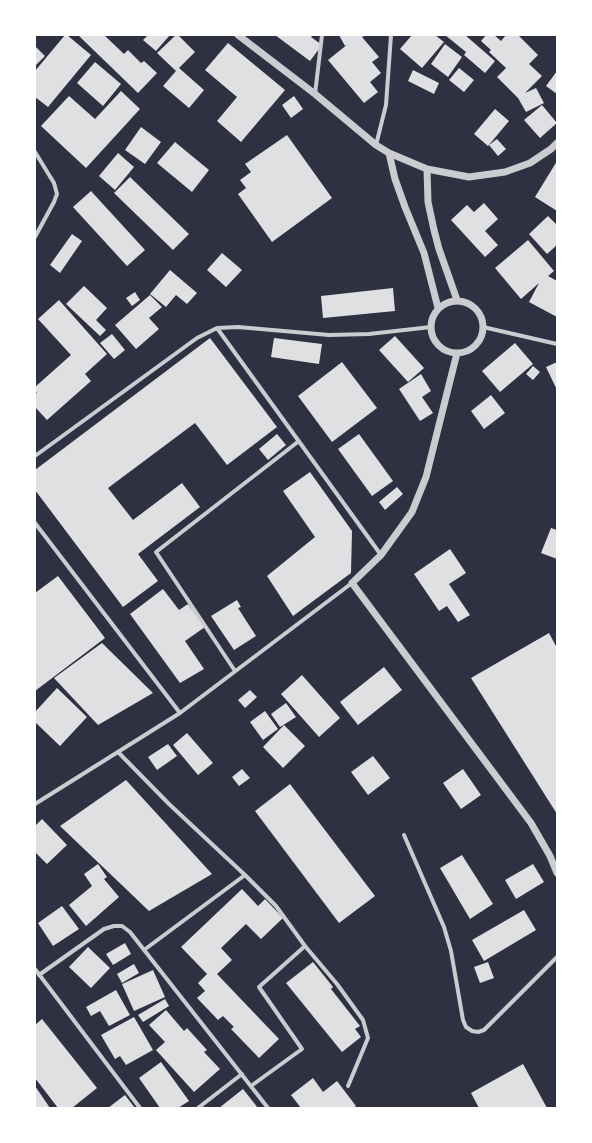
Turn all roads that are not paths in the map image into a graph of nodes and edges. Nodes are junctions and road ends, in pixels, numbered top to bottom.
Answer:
1 (238, 35) edge
2 (322, 35) edge
3 (391, 35) edge
4 (315, 94) junction
5 (557, 143) edge
6 (376, 145) junction
7 (35, 152) edge
8 (389, 153) junction
9 (427, 169) junction
10 (35, 237) edge
11 (457, 300) junction
12 (438, 308) junction
13 (431, 326) junction
14 (483, 327) junction
15 (217, 328) junction
16 (557, 344) edge
17 (457, 353) junction
18 (299, 442) junction
19 (35, 456) edge
20 (35, 523) edge
21 (381, 555) junction
22 (352, 583) junction
23 (235, 671) junction
24 (180, 713) junction
25 (118, 752) junction
26 (35, 804) edge
27 (404, 835) dead end
28 (557, 872) edge
29 (245, 875) junction
30 (304, 946) junction
31 (144, 950) junction
32 (557, 957) edge
33 (35, 969) edge
34 (39, 975) junction
35 (242, 1074) junction
36 (251, 1086) junction
37 (348, 1086) dead end
38 (140, 1108) edge
39 (198, 1108) edge
40 (268, 1108) edge

1 - 4 street
2 - 4 street
3 - 6 street
4 - 6 street
5 - 9 street
6 - 8 street
7 - 10 street
8 - 9 street
8 - 12 street
9 - 11 street
11 - 12 street
11 - 14 street
12 - 13 street
13 - 15 street
13 - 17 street
14 - 16 street
14 - 17 street
15 - 18 street
15 - 19 street
17 - 21 street
18 - 21 street
18 - 23 street
20 - 24 street
21 - 22 street
22 - 23 street
22 - 28 street
23 - 24 street
24 - 25 street
25 - 26 street
25 - 29 street
27 - 32 street
29 - 30 street
29 - 31 street
30 - 36 street
30 - 37 street
31 - 34 street
31 - 35 street
33 - 34 street
34 - 38 street
35 - 36 street
35 - 39 street
36 - 40 street

